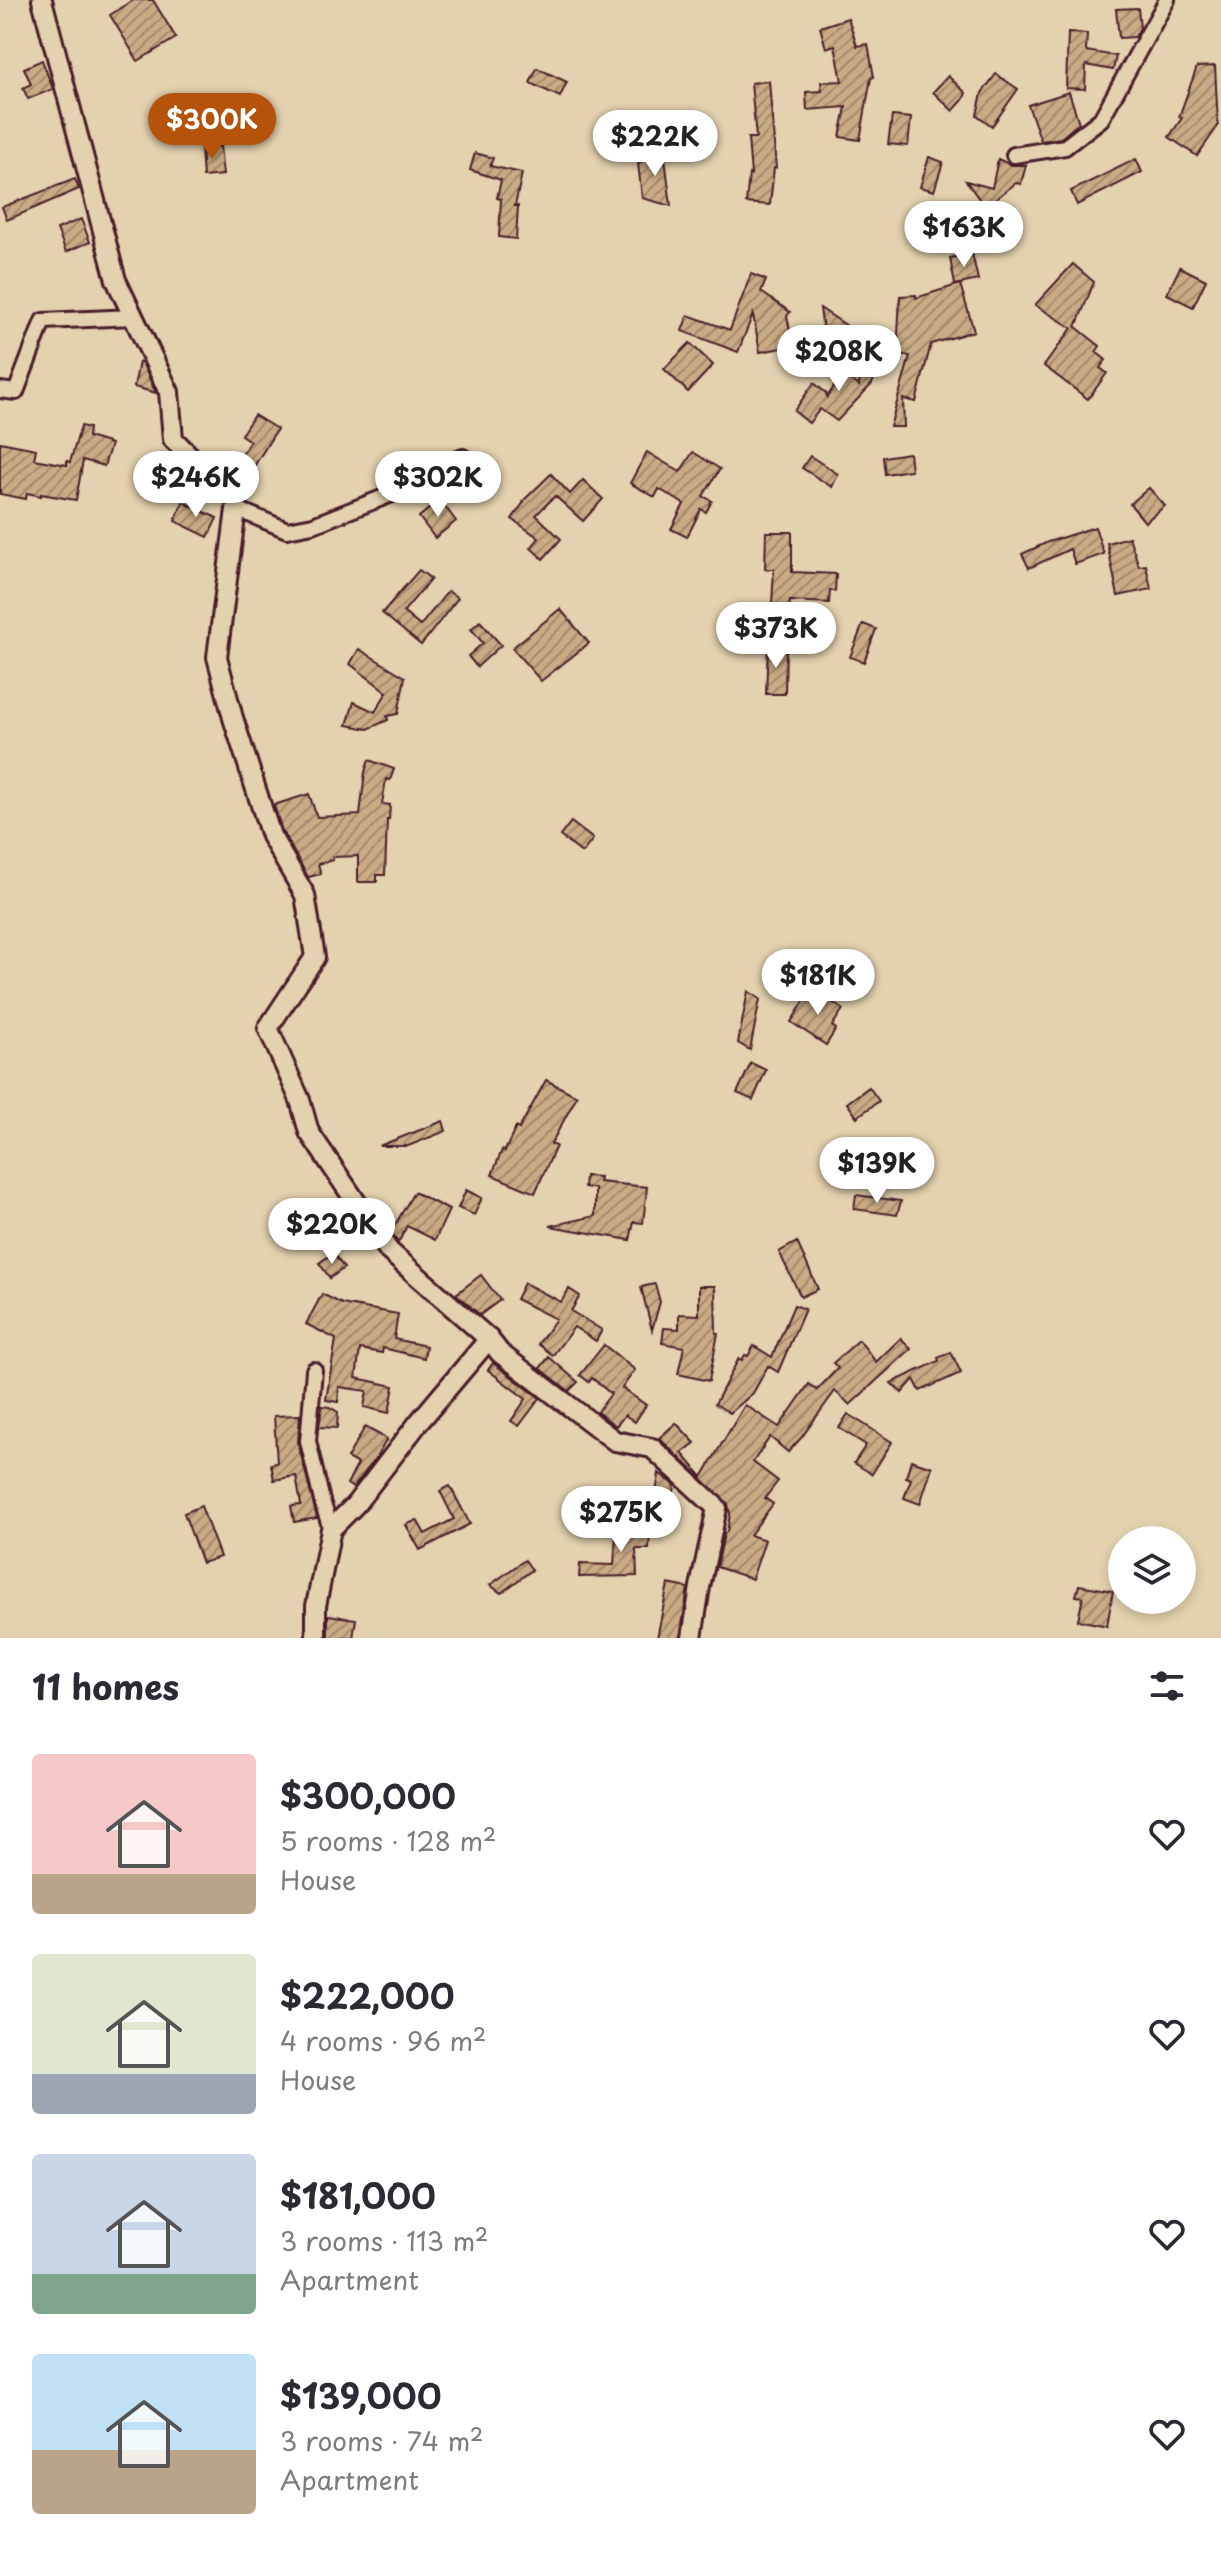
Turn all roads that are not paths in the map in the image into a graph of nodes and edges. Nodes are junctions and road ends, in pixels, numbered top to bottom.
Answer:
1 (42, 0) edge
2 (1167, 0) edge
3 (1014, 155) dead end
4 (134, 317) junction
5 (0, 390) edge
6 (463, 457) dead end
7 (237, 509) junction
8 (489, 1339) junction
9 (314, 1370) dead end
10 (331, 1529) junction
11 (316, 1638) edge
12 (692, 1638) edge

1 - 4 street
2 - 3 street
4 - 5 street
4 - 7 street
6 - 7 street
7 - 8 street
8 - 10 street
8 - 12 street
9 - 10 street
10 - 11 street

